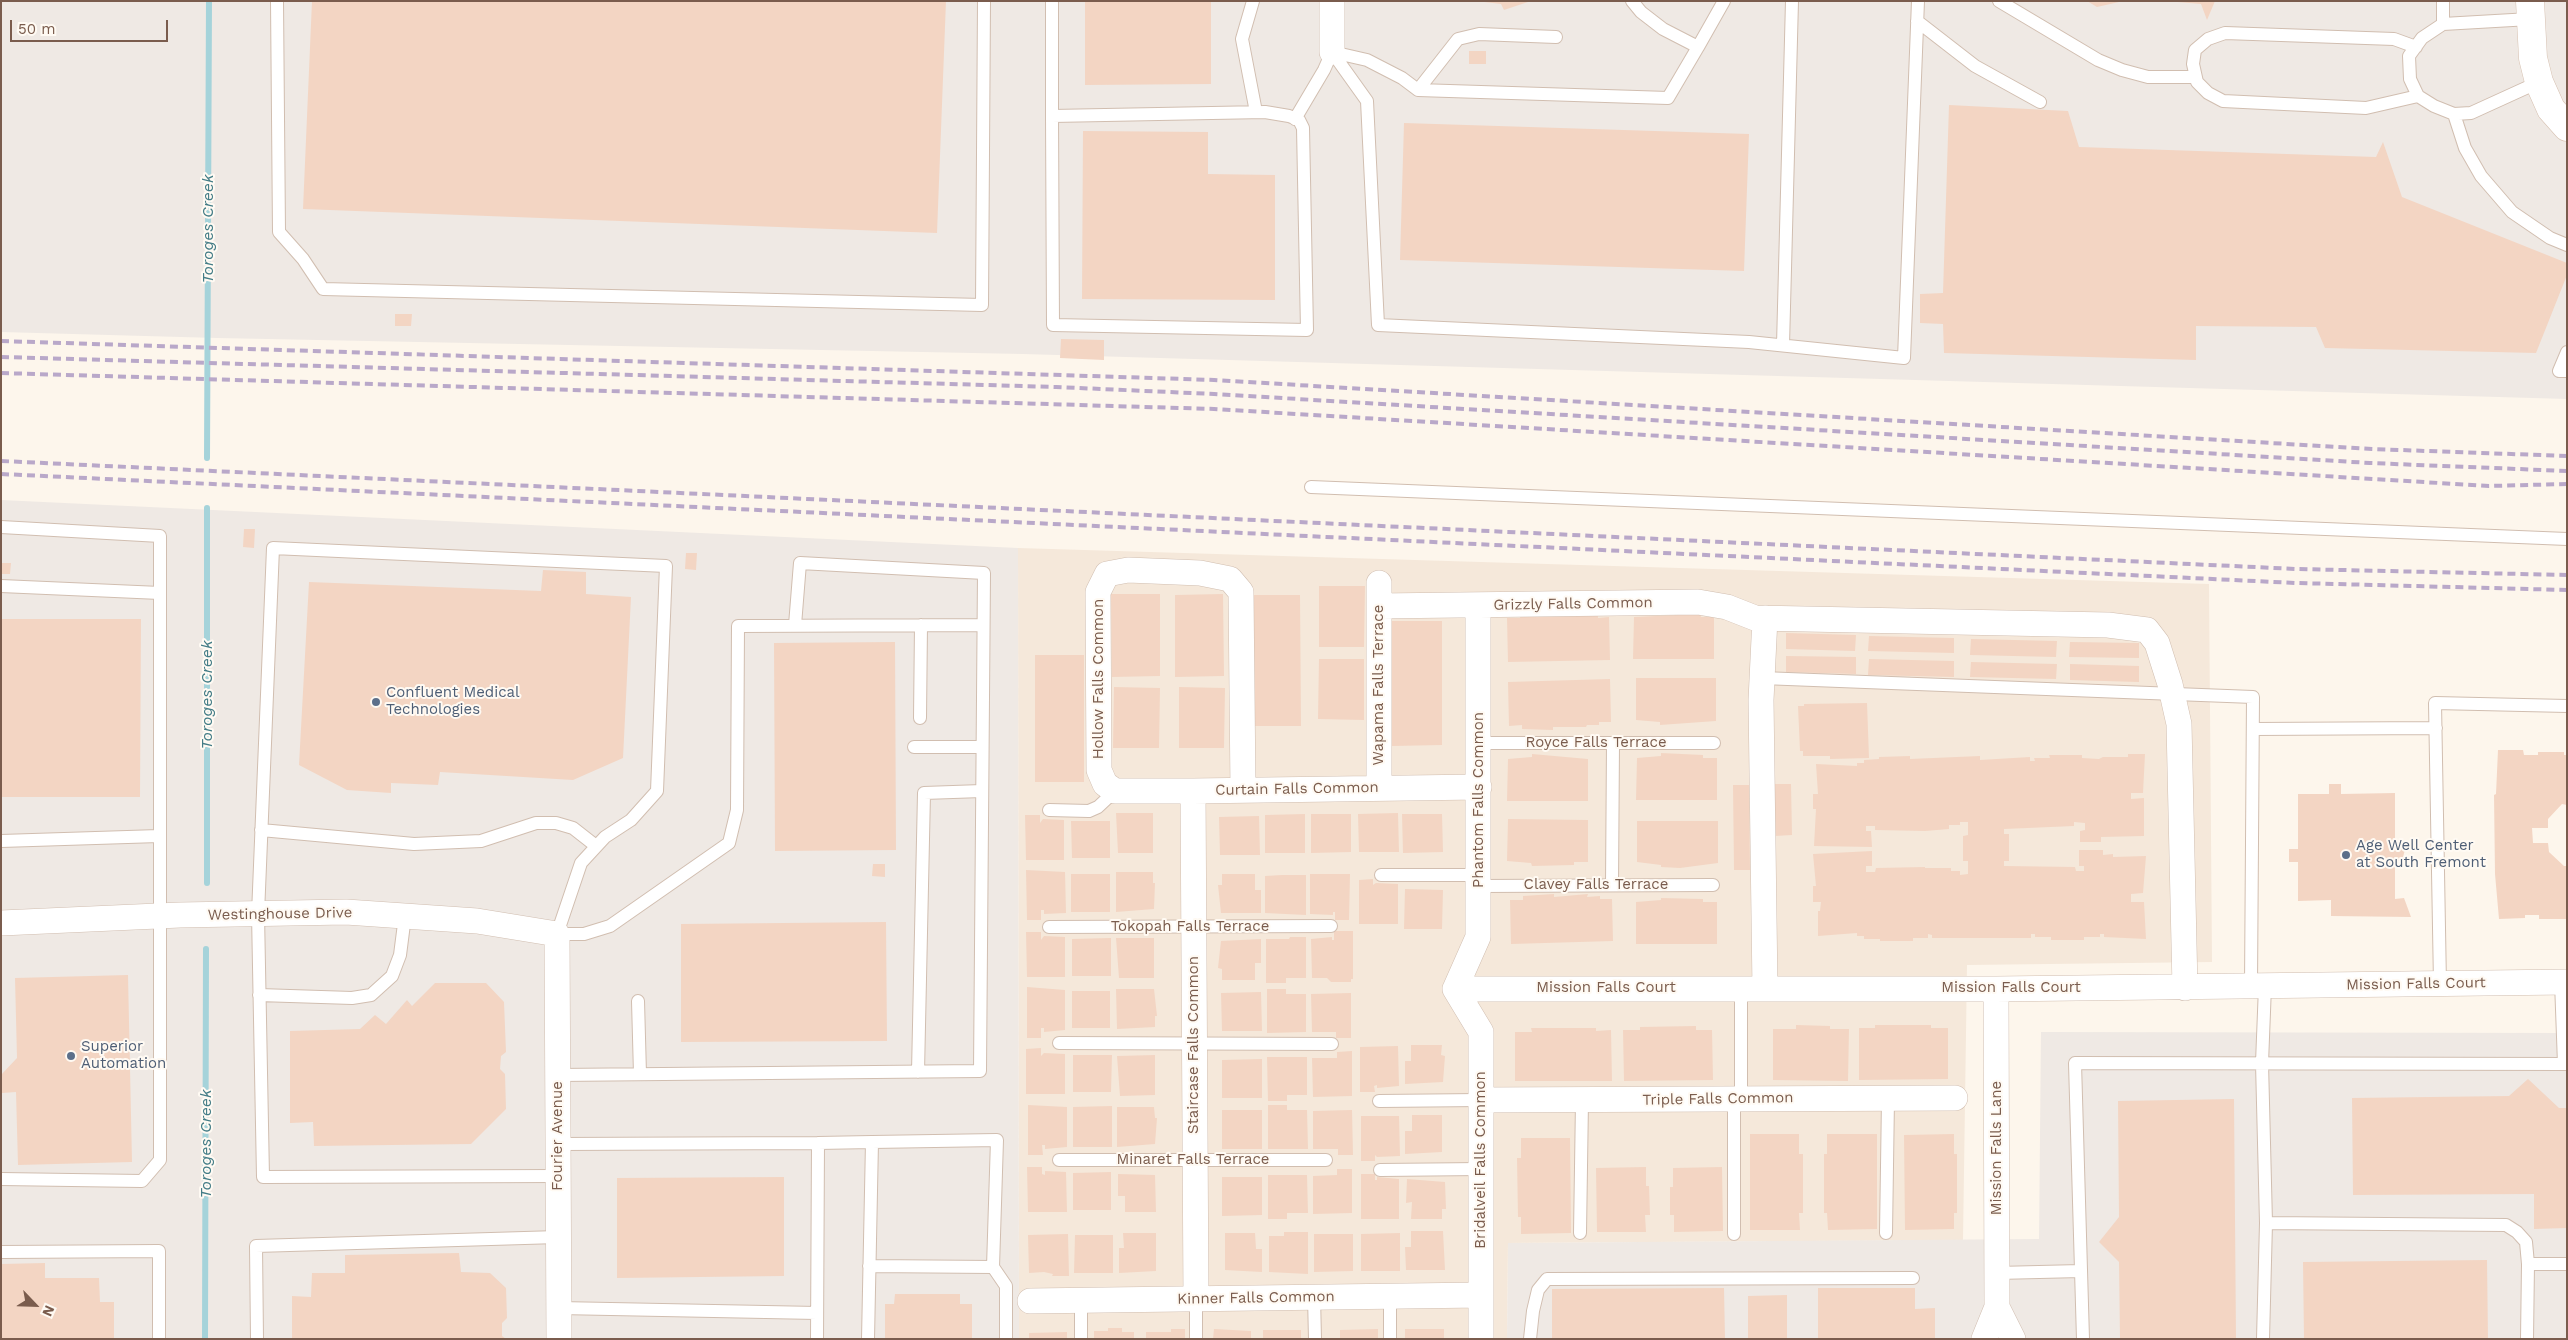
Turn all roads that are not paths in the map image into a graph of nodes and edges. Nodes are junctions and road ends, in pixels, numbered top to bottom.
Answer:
1 (277, 1) edge
2 (984, 1) edge
3 (1052, 1) edge
4 (1253, 1) edge
5 (1332, 1) edge
6 (1632, 1) edge
7 (1724, 1) edge
8 (1792, 1) edge
9 (1918, 1) edge
10 (1999, 1) edge
11 (2443, 1) edge
12 (2530, 10) edge
13 (1917, 21) junction
14 (2443, 24) junction
15 (1556, 37) dead end
16 (1698, 47) junction
17 (2416, 47) junction
18 (1332, 52) junction
19 (2196, 77) junction
20 (2539, 82) junction
21 (1418, 90) junction
22 (2418, 96) junction
23 (2040, 102) dead end
24 (1256, 112) junction
25 (2454, 114) junction
26 (1052, 116) junction
27 (1295, 119) junction
28 (2567, 127) edge
29 (2567, 245) edge
30 (1783, 346) junction
31 (2567, 352) edge
32 (2567, 371) edge
33 (1311, 487) dead end
34 (1, 527) edge
35 (2567, 539) edge
36 (1, 586) edge
37 (160, 593) junction
38 (1379, 594) joint
39 (1478, 606) junction
40 (1765, 618) junction
41 (921, 625) junction
42 (984, 625) junction
43 (795, 626) junction
44 (1762, 678) junction
45 (2172, 694) junction
46 (2567, 706) edge
47 (920, 718) dead end
48 (2436, 728) junction
49 (2253, 729) junction
50 (1714, 742) dead end
51 (1479, 743) junction
52 (1613, 743) junction
53 (914, 746) dead end
54 (982, 747) junction
55 (1480, 787) junction
56 (1379, 788) junction
57 (1243, 790) junction
58 (982, 791) junction
59 (1115, 791) junction
60 (1193, 791) junction
61 (1049, 810) dead end
62 (261, 830) junction
63 (159, 836) junction
64 (1, 841) edge
65 (596, 846) junction
66 (1380, 875) dead end
67 (1479, 880) junction
68 (1612, 885) junction
69 (1713, 885) dead end
70 (258, 914) junction
71 (158, 916) junction
72 (405, 916) junction
73 (1, 923) edge
74 (1194, 926) junction
75 (1331, 926) dead end
76 (1049, 927) dead end
77 (557, 934) junction
78 (2564, 982) edge
79 (2440, 984) junction
80 (2258, 986) junction
81 (1455, 988) junction
82 (2185, 988) junction
83 (1753, 989) junction
84 (1996, 989) junction
85 (259, 995) junction
86 (638, 1001) dead end
87 (1058, 1043) dead end
88 (1194, 1043) junction
89 (1332, 1044) dead end
90 (2262, 1063) junction
91 (2565, 1064) edge
92 (918, 1072) junction
93 (640, 1074) junction
94 (558, 1075) junction
95 (1737, 1098) junction
96 (1955, 1098) dead end
97 (1888, 1099) junction
98 (1480, 1100) junction
99 (1582, 1101) junction
100 (1378, 1102) dead end
101 (872, 1142) junction
102 (818, 1143) junction
103 (558, 1144) junction
104 (1059, 1160) dead end
105 (1195, 1160) junction
106 (1326, 1160) dead end
107 (1480, 1169) junction
108 (1380, 1170) dead end
109 (558, 1176) junction
110 (1, 1179) edge
111 (2266, 1223) junction
112 (1580, 1233) dead end
113 (1886, 1233) dead end
114 (1734, 1234) dead end
115 (558, 1238) junction
116 (1, 1252) edge
117 (2528, 1264) junction
118 (2567, 1264) edge
119 (870, 1266) junction
120 (994, 1267) junction
121 (2081, 1271) junction
122 (1997, 1273) junction
123 (1913, 1278) dead end
124 (1481, 1295) junction
125 (1390, 1296) junction
126 (1314, 1298) junction
127 (1196, 1299) junction
128 (1080, 1300) junction
129 (1030, 1301) dead end
130 (1997, 1307) junction
131 (559, 1308) junction
132 (817, 1313) junction
133 (158, 1339) edge
134 (257, 1339) edge
135 (559, 1339) edge
136 (817, 1339) edge
137 (868, 1339) edge
138 (1006, 1339) edge
139 (1080, 1339) edge
140 (1196, 1339) edge
141 (1314, 1339) edge
142 (1390, 1339) edge
143 (1481, 1339) edge
144 (1530, 1339) edge
145 (1984, 1339) edge
146 (2013, 1339) edge
147 (2083, 1339) edge
148 (2263, 1339) edge
149 (2528, 1339) edge

1 - 2 lane
3 - 26 lane
4 - 24 lane
5 - 18 street
6 - 16 lane
7 - 16 lane
8 - 30 lane
9 - 13 lane
10 - 19 lane
11 - 14 lane
12 - 14 lane
12 - 20 street
13 - 23 lane
13 - 30 lane
14 - 17 lane
15 - 21 lane
16 - 21 lane
17 - 19 lane
17 - 22 lane
18 - 21 lane
18 - 27 lane
18 - 30 lane
19 - 22 lane
20 - 25 lane
20 - 28 street
22 - 25 lane
24 - 26 lane
24 - 27 lane
25 - 29 lane
26 - 27 lane
31 - 32 lane
33 - 35 lane
34 - 37 lane
36 - 37 lane
37 - 63 lane
38 - 39 street, Grizzly Falls Common
38 - 56 street, Wapama Falls Terrace
39 - 40 street, Grizzly Falls Common
39 - 51 street, Phantom Falls Common
40 - 44 street
40 - 45 street, Grizzly Falls Common
41 - 42 lane
41 - 43 lane
41 - 47 lane
42 - 43 lane
42 - 54 lane
43 - 77 lane
44 - 45 lane
44 - 83 street
45 - 49 lane
45 - 82 street, Grizzly Falls Common
46 - 48 lane
48 - 49 lane
48 - 79 lane
49 - 80 lane
50 - 52 lane, Royce Falls Terrace
51 - 52 lane, Royce Falls Terrace
51 - 55 street, Phantom Falls Common
52 - 68 lane
53 - 54 lane
54 - 58 lane
55 - 56 street, Curtain Falls Common
55 - 67 street, Phantom Falls Common
56 - 57 street, Curtain Falls Common
57 - 59 street, Hollow Falls Common
57 - 60 street, Curtain Falls Common
58 - 92 lane
58 - 92 lane
59 - 60 street, Curtain Falls Common
59 - 61 lane
60 - 74 street, Staircase Falls Common
62 - 65 lane
62 - 65 lane
62 - 70 lane
63 - 64 lane
63 - 71 lane
65 - 77 lane
66 - 67 lane, Clavey Falls Terrace
67 - 68 lane, Clavey Falls Terrace
67 - 81 street, Phantom Falls Common
68 - 69 lane, Clavey Falls Terrace
70 - 71 street, Westinghouse Drive
70 - 72 street, Westinghouse Drive
70 - 85 lane
71 - 73 street, Westinghouse Drive
71 - 110 lane
72 - 77 street, Westinghouse Drive
72 - 85 lane
74 - 75 lane, Tokopah Falls Terrace
74 - 76 lane, Tokopah Falls Terrace
74 - 88 street, Staircase Falls Common
77 - 94 street, Fourier Avenue
78 - 79 street, Mission Falls Court
78 - 91 lane
79 - 80 street, Mission Falls Court
80 - 82 street, Mission Falls Court
80 - 90 lane
81 - 83 street, Mission Falls Court
81 - 98 street, Bridalveil Falls Common
82 - 84 street, Mission Falls Court
83 - 84 street, Mission Falls Court
83 - 95 lane
84 - 122 street, Mission Falls Lane
85 - 109 lane
86 - 93 lane
87 - 88 lane
88 - 89 lane
88 - 105 street, Staircase Falls Common
90 - 91 lane
90 - 111 lane
90 - 121 lane
92 - 93 lane
93 - 94 lane
94 - 103 street, Fourier Avenue
95 - 97 street, Triple Falls Common
95 - 99 street, Triple Falls Common
95 - 114 lane
96 - 97 street, Triple Falls Common
97 - 113 lane
98 - 99 street, Triple Falls Common
98 - 100 lane
98 - 107 street, Bridalveil Falls Common
99 - 112 lane
101 - 102 lane
101 - 119 lane
101 - 120 lane
102 - 103 lane
102 - 132 lane
103 - 109 street, Fourier Avenue
104 - 105 lane, Minaret Falls Terrace
105 - 106 lane, Minaret Falls Terrace
105 - 127 street, Staircase Falls Common
107 - 108 lane
107 - 124 street, Bridalveil Falls Common
109 - 115 street, Fourier Avenue
111 - 117 lane
111 - 148 lane
115 - 131 street, Fourier Avenue
115 - 134 lane
116 - 133 lane
117 - 118 lane
117 - 149 lane
119 - 120 lane
119 - 137 lane
120 - 138 lane
121 - 122 lane
121 - 147 lane
122 - 130 street, Mission Falls Lane
123 - 144 lane
124 - 125 street, Kinner Falls Common
124 - 143 street, Bridalveil Falls Common
125 - 126 street, Kinner Falls Common
125 - 142 lane
126 - 127 street, Kinner Falls Common
126 - 141 lane
127 - 128 street, Kinner Falls Common
127 - 140 lane
128 - 129 street, Kinner Falls Common
128 - 139 lane
130 - 145 street, Mission Falls Lane
130 - 146 street, Mission Falls Lane
131 - 132 lane
131 - 135 street, Fourier Avenue
132 - 136 lane

